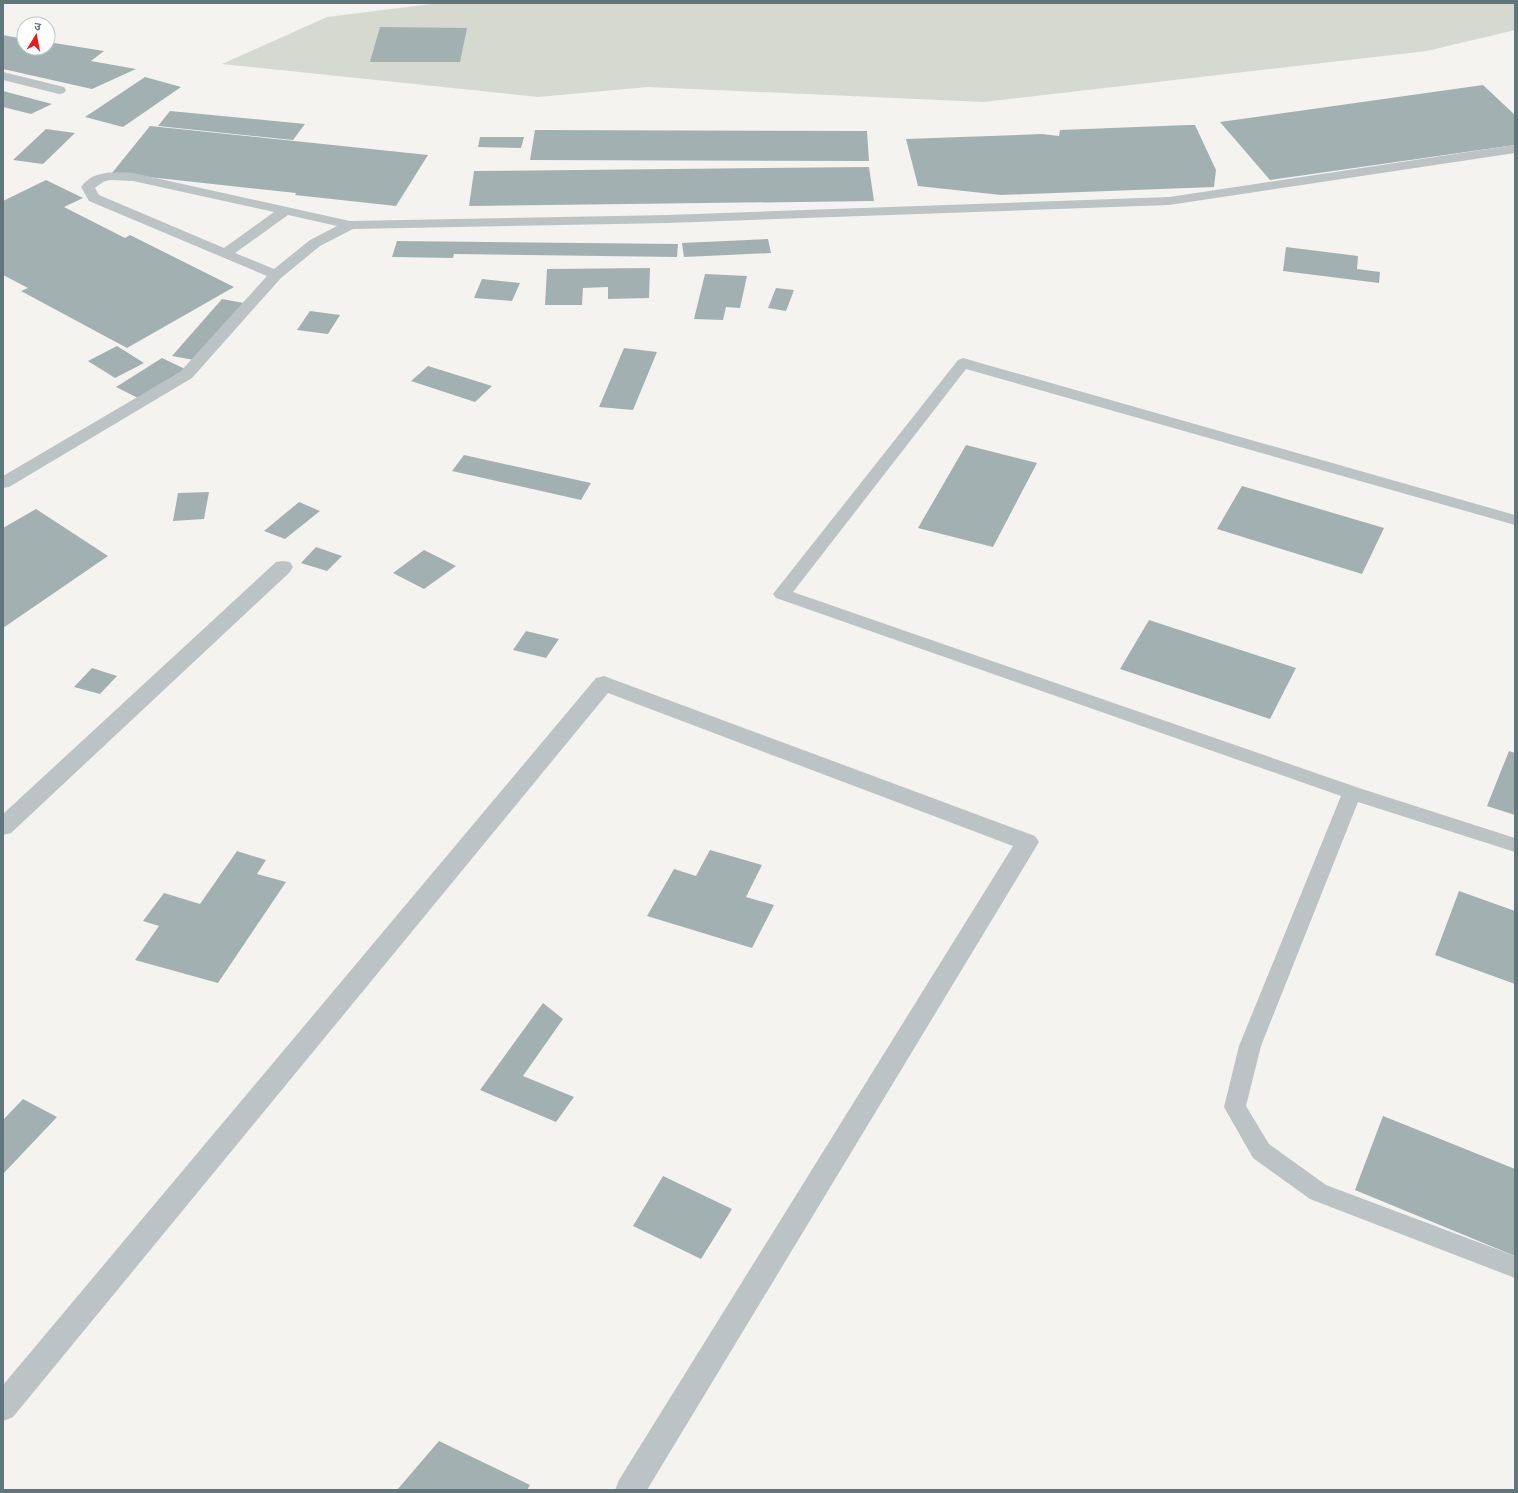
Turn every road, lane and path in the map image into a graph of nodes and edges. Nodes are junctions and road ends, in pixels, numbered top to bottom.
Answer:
1 (3, 76) edge
2 (59, 90) dead end
3 (1515, 149) edge
4 (286, 210) junction
5 (350, 224) junction
6 (224, 254) junction
7 (276, 275) junction
8 (3, 482) edge
9 (1515, 520) edge
10 (283, 567) dead end
11 (1352, 794) junction
12 (3, 827) edge
13 (1515, 845) edge
14 (1515, 1267) edge
15 (3, 1407) edge
16 (630, 1490) edge

1 - 2 street
3 - 5 lane
4 - 5 lane
4 - 6 lane
4 - 6 lane
5 - 7 lane
6 - 7 lane
7 - 8 lane
9 - 11 lane
10 - 12 street
11 - 13 lane
11 - 14 lane
15 - 16 street

